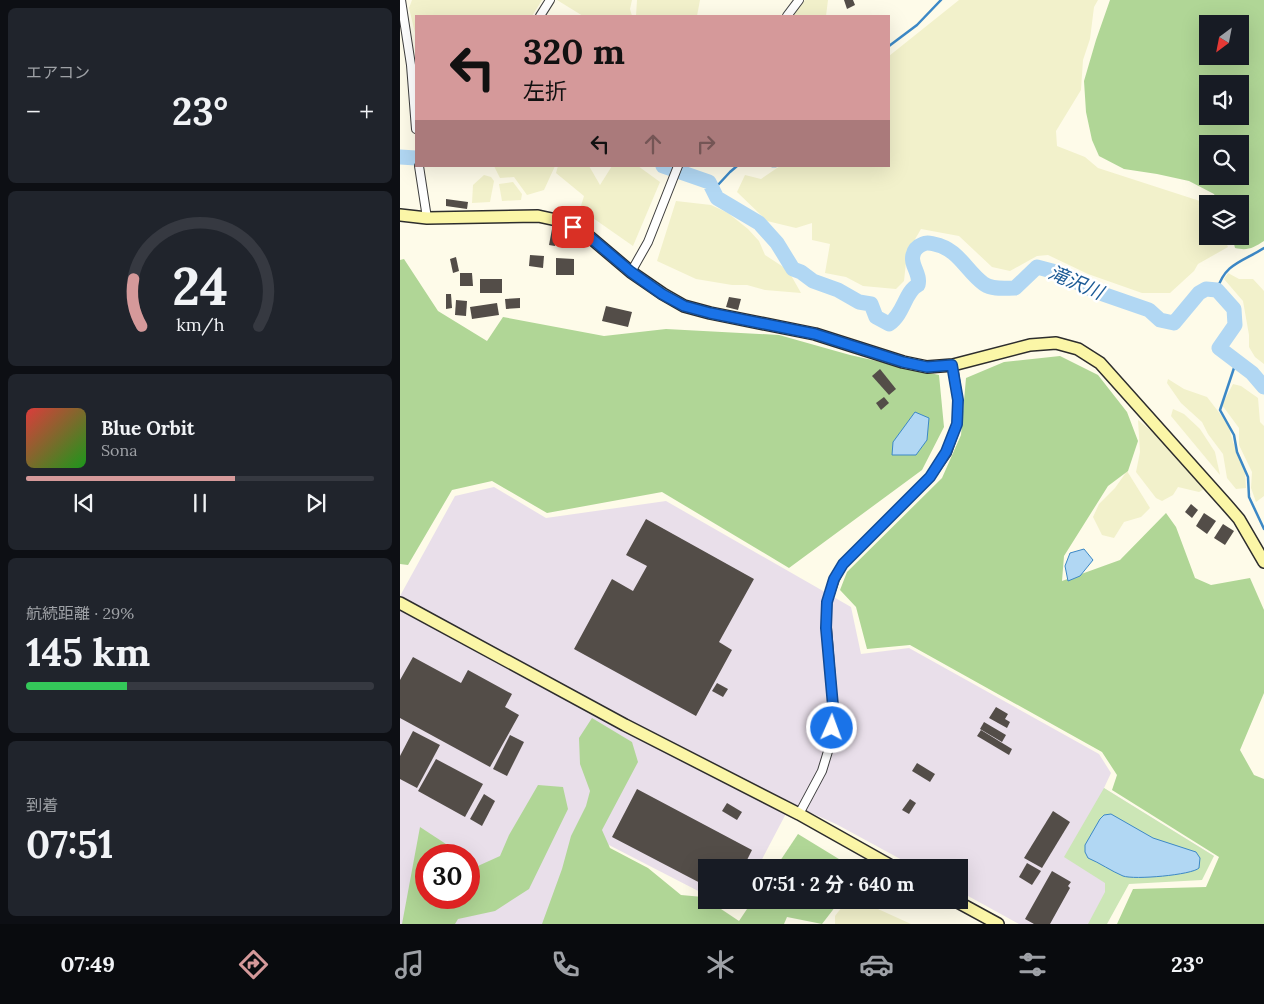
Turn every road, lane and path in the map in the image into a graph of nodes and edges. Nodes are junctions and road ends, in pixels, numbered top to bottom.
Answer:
1 (401, 0) edge
2 (550, 0) edge
3 (800, 0) edge
4 (541, 15) edge
5 (788, 15) edge
6 (414, 64) edge
7 (415, 96) edge
8 (678, 167) edge
9 (419, 168) edge
10 (400, 215) edge
11 (427, 218) junction
12 (631, 272) junction
13 (952, 365) junction
14 (1264, 562) edge
15 (400, 603) edge
16 (799, 814) junction
17 (880, 859) edge
18 (968, 908) edge
19 (998, 924) edge

1 - 6 street
2 - 4 street
3 - 5 street
6 - 7 street
8 - 12 street
9 - 11 street
10 - 11 street
11 - 12 street
12 - 13 street
13 - 14 street
13 - 16 street
15 - 16 street
16 - 17 street
18 - 19 street

